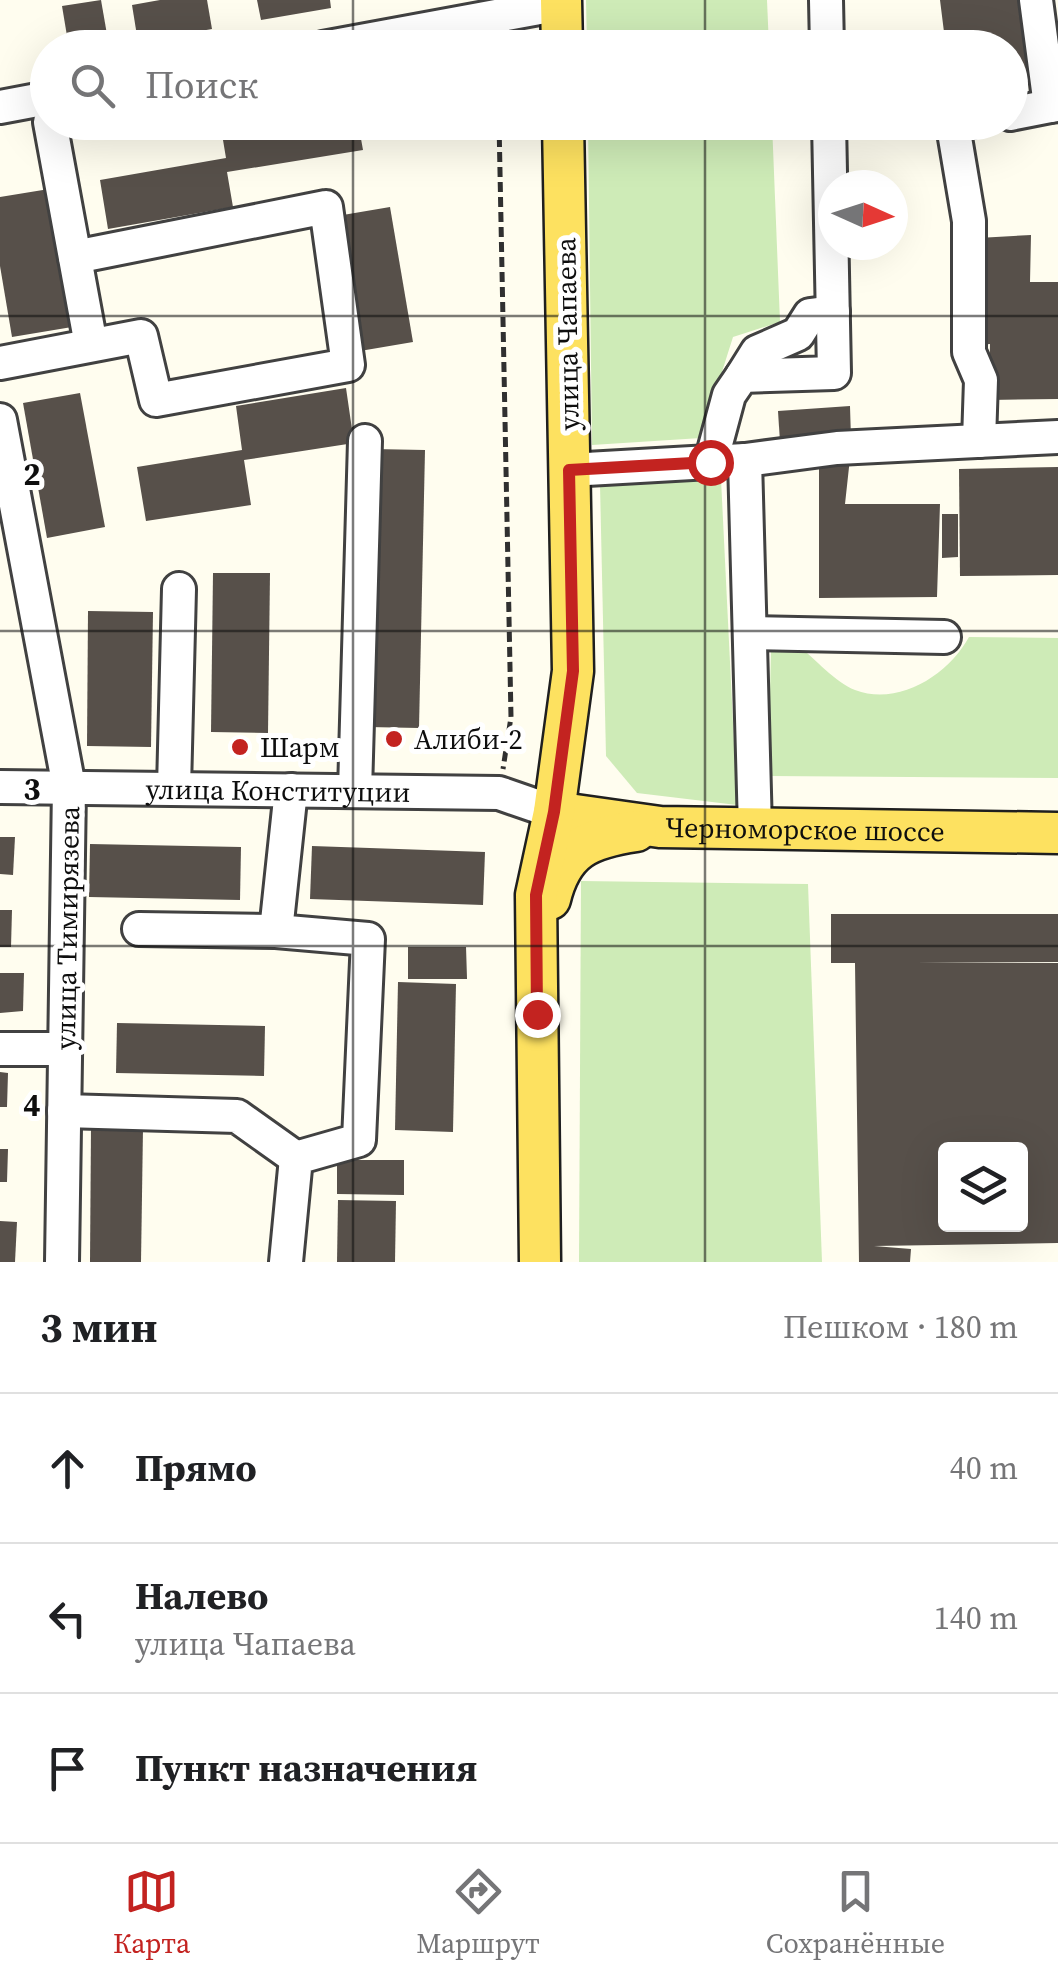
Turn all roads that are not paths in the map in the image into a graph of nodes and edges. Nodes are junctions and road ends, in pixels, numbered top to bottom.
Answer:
1 (826, 0) edge
2 (1036, 0) edge
3 (561, 2) edge
4 (417, 30) edge
5 (562, 30) edge
6 (827, 30) edge
7 (1054, 105) edge
8 (0, 107) edge
9 (30, 108) edge
10 (1028, 110) edge
11 (53, 140) edge
12 (563, 140) edge
13 (829, 140) edge
14 (955, 140) edge
15 (74, 256) junction
16 (832, 312) junction
17 (91, 345) junction
18 (0, 363) edge
19 (742, 376) junction
20 (0, 420) edge
21 (1058, 437) edge
22 (365, 441) dead end
23 (979, 441) junction
24 (745, 460) junction
25 (710, 462) junction
26 (569, 470) junction
27 (178, 590) dead end
28 (750, 633) junction
29 (944, 637) dead end
30 (0, 787) edge
31 (70, 787) junction
32 (174, 788) junction
33 (291, 790) junction
34 (355, 791) junction
35 (554, 812) junction
36 (660, 828) junction
37 (755, 830) junction
38 (1058, 833) edge
39 (138, 929) dead end
40 (276, 931) junction
41 (537, 1014) junction
42 (0, 1049) edge
43 (65, 1049) junction
44 (64, 1111) junction
45 (296, 1158) junction
46 (62, 1262) edge
47 (286, 1262) edge
48 (540, 1262) edge

1 - 6 street
2 - 7 street
3 - 4 street
3 - 5 main road
7 - 10 street
8 - 9 street
11 - 15 street
12 - 26 main road, улица Чапаева
13 - 16 street
14 - 23 street
15 - 17 street
15 - 17 street
16 - 19 street
16 - 19 street
17 - 18 street
19 - 25 street
20 - 31 street, улица Тимирязева
21 - 23 street
22 - 34 street
23 - 24 street
24 - 25 street
24 - 28 street
25 - 26 street
26 - 35 main road, улица Чапаева
27 - 32 street
28 - 29 street
28 - 37 street
30 - 31 street, улица Конституции
31 - 32 street, улица Конституции
31 - 43 street, улица Тимирязева
32 - 33 street, улица Конституции
33 - 34 street, улица Конституции
33 - 40 street
34 - 35 street, улица Конституции
35 - 36 main road, Черноморское шоссе
35 - 41 main road, улица Чапаева
36 - 37 main road, Черноморское шоссе
36 - 41 main road
37 - 38 main road, Черноморское шоссе
39 - 40 street
40 - 45 street
41 - 48 main road, улица Чапаева
42 - 43 street
43 - 44 street, улица Тимирязева
44 - 45 street
44 - 46 street, улица Тимирязева
45 - 47 street

